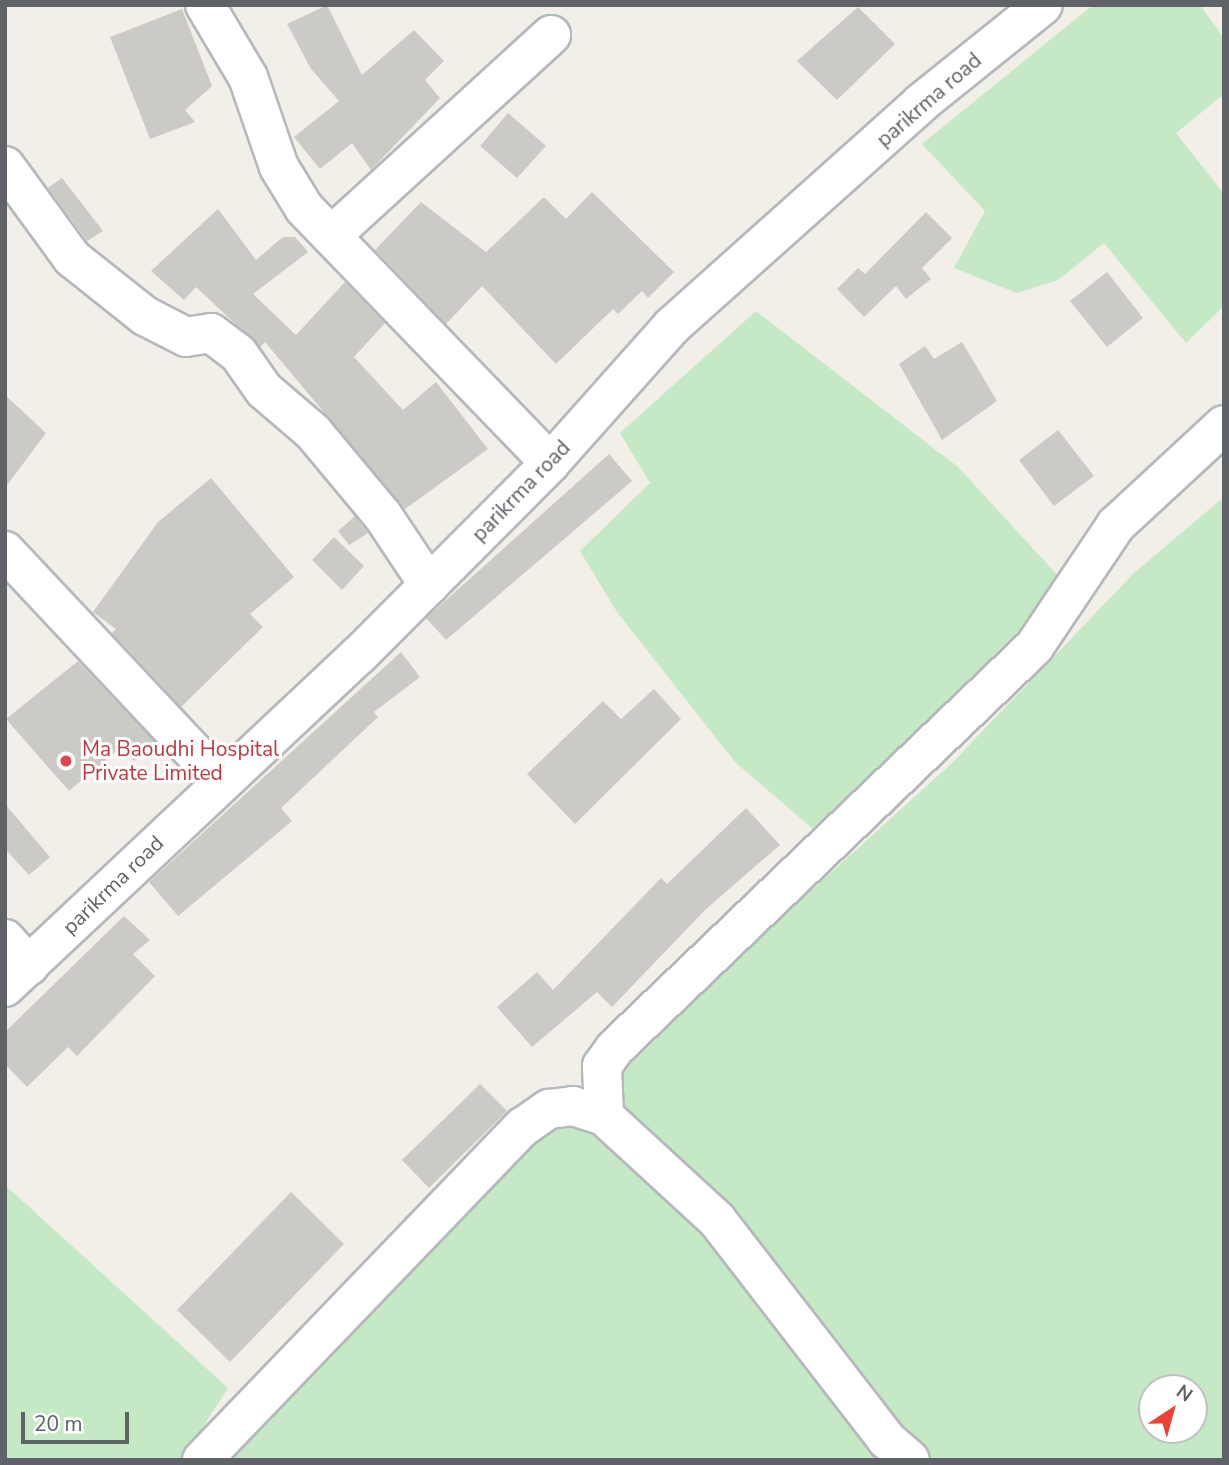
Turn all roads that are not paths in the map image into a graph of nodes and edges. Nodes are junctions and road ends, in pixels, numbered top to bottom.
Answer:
1 (205, 5) edge
2 (1043, 5) edge
3 (551, 35) dead end
4 (5, 166) edge
5 (331, 236) junction
6 (1224, 425) edge
7 (550, 463) junction
8 (5, 551) edge
9 (429, 585) junction
10 (221, 781) junction
11 (13, 964) edge
12 (604, 1116) junction
13 (202, 1460) edge
14 (910, 1460) edge

1 - 5 street
2 - 7 street, parikrma road
3 - 5 street
4 - 9 street
5 - 7 street
6 - 12 street
7 - 9 street, parikrma road
8 - 10 street
9 - 10 street, parikrma road
10 - 11 street, parikrma road
12 - 13 street
12 - 14 street

